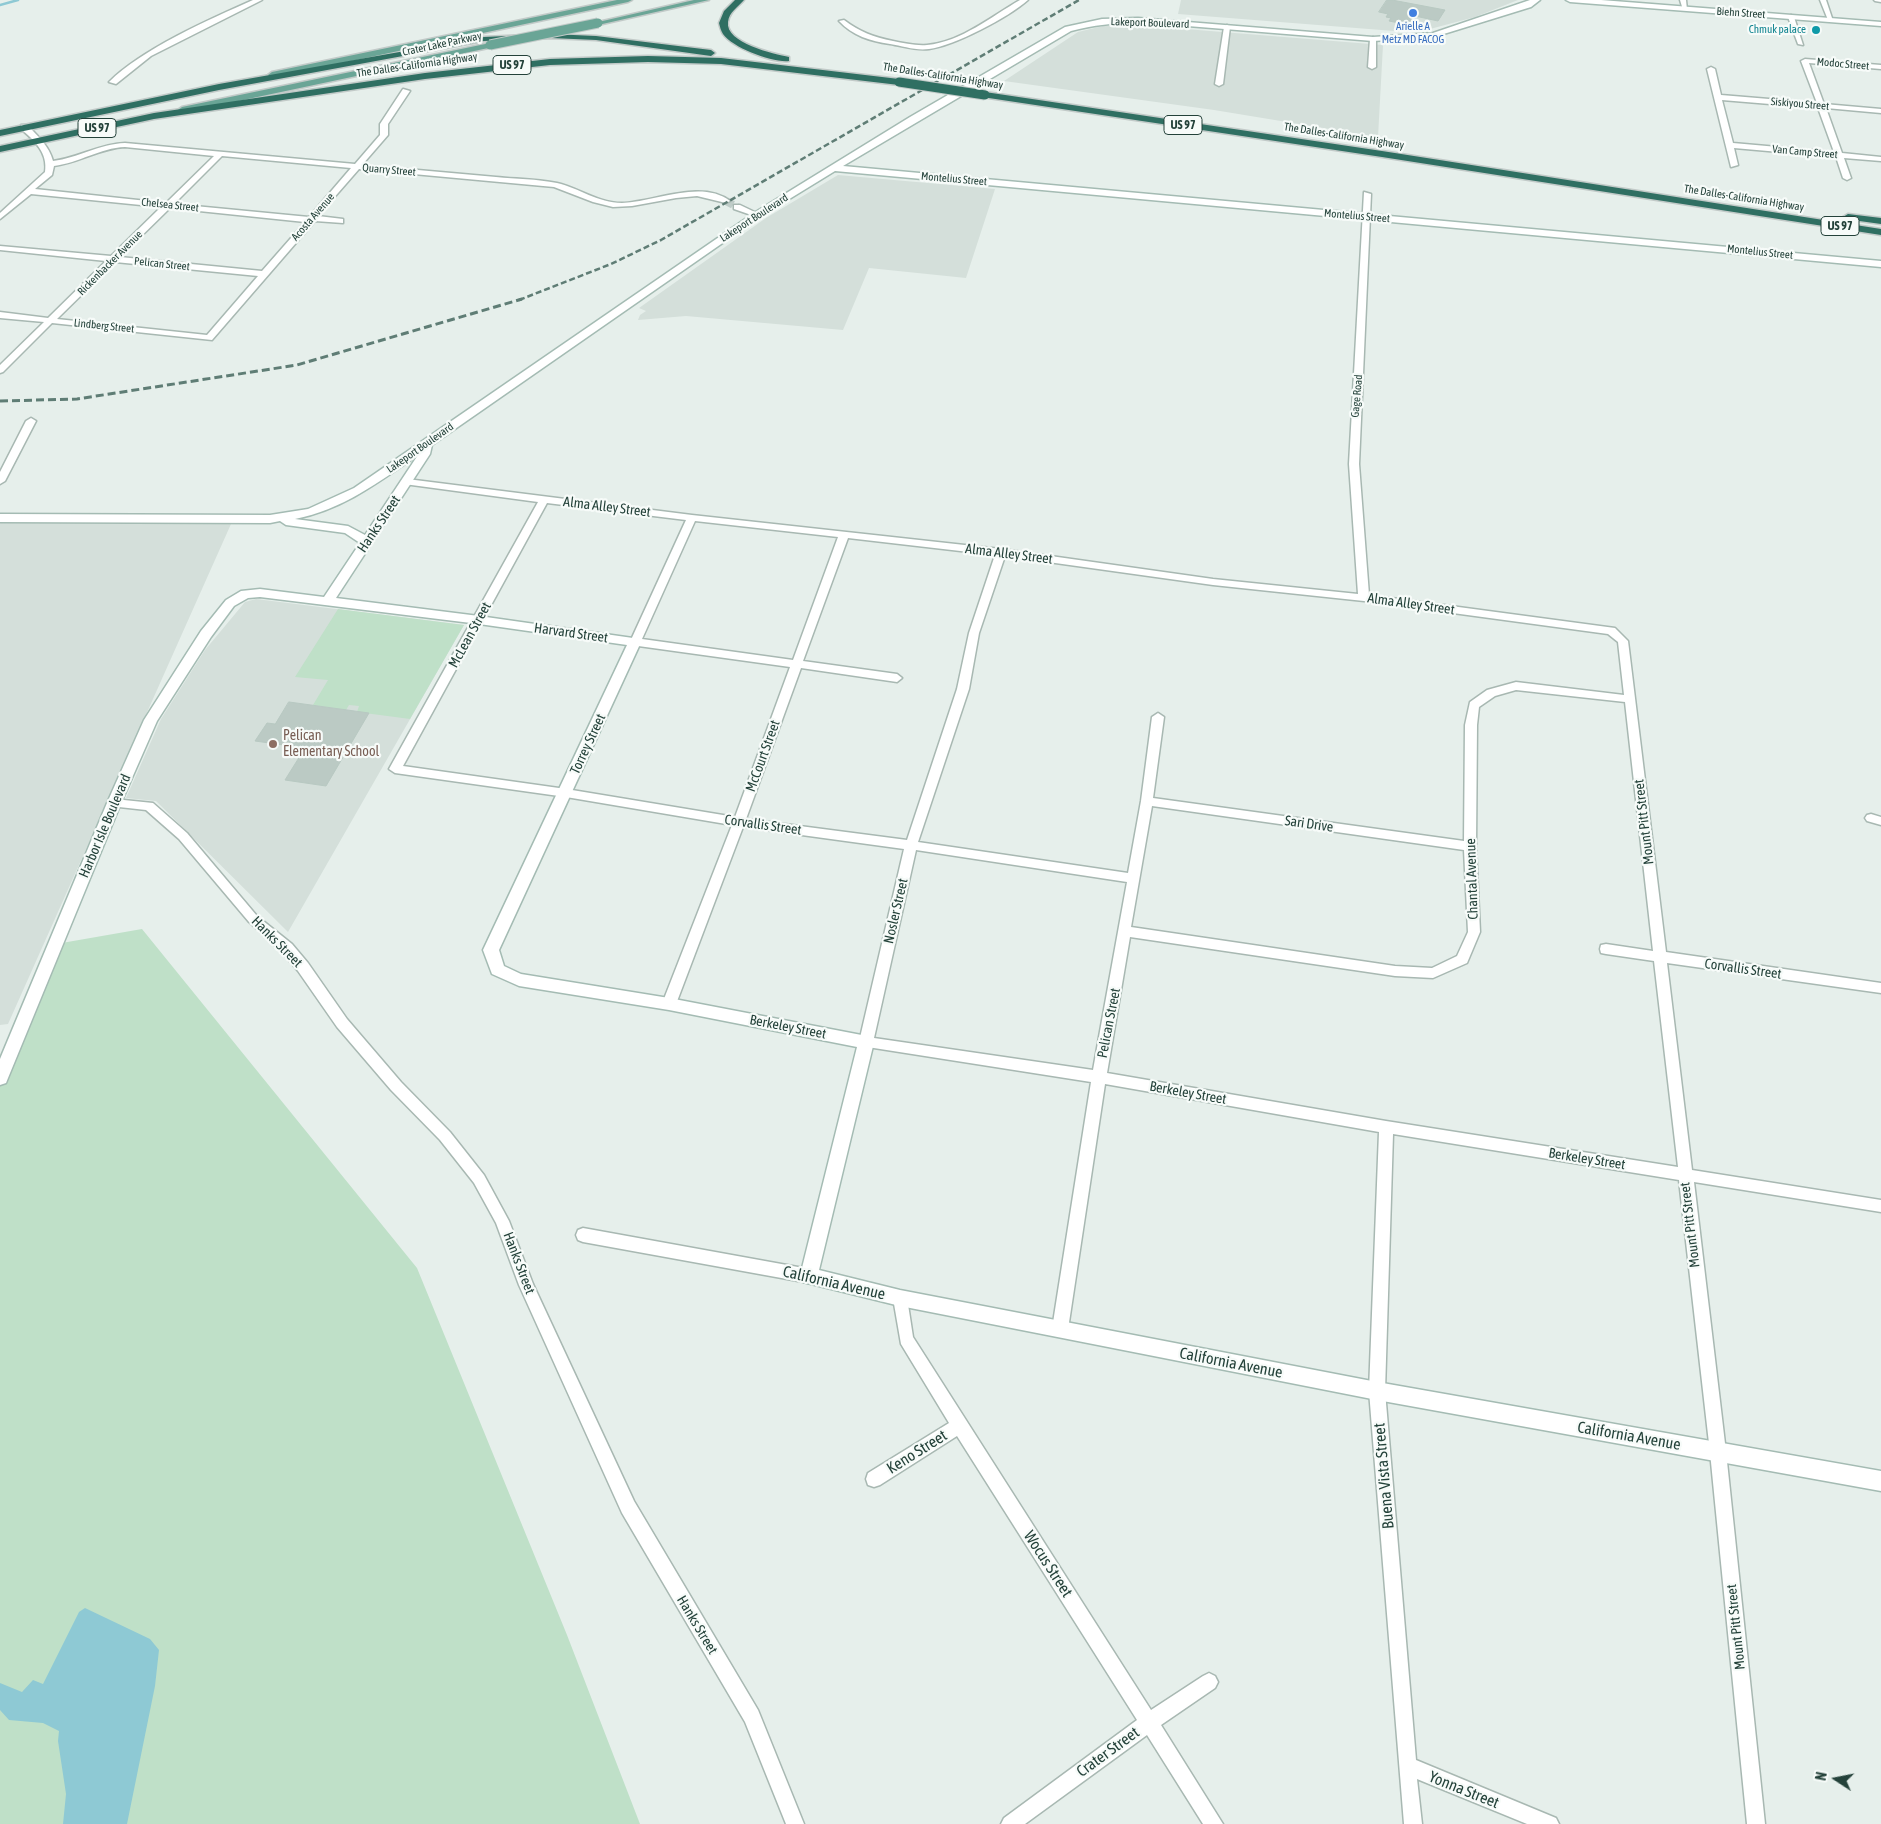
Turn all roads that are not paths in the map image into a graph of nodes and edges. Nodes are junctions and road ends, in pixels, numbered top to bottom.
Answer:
1 (260, 0) edge
2 (628, 0) edge
3 (705, 0) edge
4 (740, 0) edge
5 (1025, 0) edge
6 (1536, 0) edge
7 (1570, 0) edge
8 (1823, 0) edge
9 (1877, 0) edge
10 (1881, 0) edge
11 (1684, 4) edge
12 (1791, 17) junction
13 (1831, 20) junction
14 (842, 21) dead end
15 (1881, 24) edge
16 (1227, 27) junction
17 (1373, 39) junction
18 (1800, 44) dead end
19 (1881, 67) edge
20 (1372, 68) dead end
21 (1711, 69) dead end
22 (873, 78) junction
23 (113, 82) dead end
24 (1219, 84) dead end
25 (219, 87) junction
26 (406, 91) dead end
27 (1718, 97) junction
28 (1821, 106) junction
29 (1881, 111) edge
30 (154, 116) junction
31 (24, 127) junction
32 (0, 133) edge
33 (40, 141) junction
34 (1729, 145) junction
35 (0, 149) edge
36 (219, 155) junction
37 (1838, 155) junction
38 (1881, 159) edge
39 (51, 164) junction
40 (1734, 165) dead end
41 (357, 168) junction
42 (833, 168) junction
43 (1847, 178) dead end
44 (29, 191) junction
45 (1367, 194) dead end
46 (726, 201) tunnel mouth
47 (168, 205) junction
48 (737, 207) tunnel mouth
49 (1718, 207) junction
50 (757, 216) junction
51 (0, 217) edge
52 (1367, 218) junction
53 (312, 219) junction
54 (1799, 220) junction
55 (340, 221) dead end
56 (1881, 221) edge
57 (1881, 232) edge
58 (1881, 242) edge
59 (0, 248) edge
60 (114, 259) junction
61 (1881, 264) edge
62 (265, 274) junction
63 (0, 314) edge
64 (51, 320) junction
65 (208, 338) joint
66 (0, 370) edge
67 (31, 421) dead end
68 (426, 445) junction
69 (0, 481) edge
70 (407, 482) junction
71 (544, 500) junction
72 (0, 518) edge
73 (692, 518) junction
74 (270, 519) junction
75 (844, 535) junction
76 (367, 542) junction
77 (1001, 552) junction
78 (245, 594) joint
79 (1364, 598) junction
80 (328, 601) junction
81 (479, 620) junction
82 (1610, 631) joint
83 (635, 642) junction
84 (796, 665) junction
85 (897, 678) dead end
86 (1629, 699) junction
87 (1158, 717) dead end
88 (395, 769) joint
89 (566, 793) junction
90 (1147, 801) junction
91 (114, 803) junction
92 (739, 822) junction
93 (911, 845) junction
94 (1470, 846) junction
95 (1133, 878) junction
96 (1126, 930) junction
97 (1606, 949) dead end
98 (1660, 957) junction
99 (497, 970) joint
100 (1881, 988) edge
101 (669, 1004) junction
102 (866, 1042) junction
103 (1099, 1077) junction
104 (0, 1078) edge
105 (1386, 1127) junction
106 (1684, 1174) junction
107 (1881, 1206) edge
108 (583, 1235) dead end
109 (809, 1276) junction
110 (900, 1298) junction
111 (1060, 1329) junction
112 (1377, 1391) junction
113 (959, 1425) junction
114 (1718, 1452) junction
115 (874, 1479) dead end
116 (1881, 1481) edge
117 (1209, 1682) dead end
118 (1149, 1722) junction
119 (1407, 1766) junction
120 (795, 1824) edge
121 (1010, 1824) edge
122 (1214, 1824) edge
123 (1413, 1824) edge
124 (1550, 1824) edge
125 (1756, 1824) edge

1 - 23 street
2 - 25 main road, Crater Lake Parkway
3 - 30 main road, Crater Lake Parkway, bridge
4 - 22 highway
5 - 14 street
6 - 17 street, Lakeport Boulevard
7 - 11 street, Biehn Street
8 - 13 street
9 - 10 street
11 - 12 street, Biehn Street
12 - 13 street, Biehn Street
12 - 18 street
13 - 15 street, Biehn Street
16 - 17 street, Lakeport Boulevard
16 - 24 street
16 - 42 street, Lakeport Boulevard
17 - 20 street
19 - 28 street, Modoc Street
21 - 27 street
22 - 25 highway, US 97
22 - 30 highway, The Dalles-California Highway / US 97
22 - 49 highway, The Dalles-California Highway / US 97, bridge
25 - 31 highway, US 97
26 - 41 street, Acosta Avenue
27 - 28 street, Siskiyou Street
27 - 34 street
28 - 29 street, Siskiyou Street
28 - 37 street
30 - 33 highway, The Dalles-California Highway / US 97
31 - 32 highway, US 97
31 - 33 street
33 - 35 highway, The Dalles-California Highway / US 97
33 - 39 street
34 - 37 street, Van Camp Street
34 - 40 street
36 - 39 street, Quarry Street
36 - 41 street, Quarry Street
36 - 47 street, Rickenbacker Avenue
37 - 38 street, Van Camp Street
37 - 43 street
39 - 44 street
41 - 46 street, Quarry Street
41 - 53 street, Acosta Avenue
42 - 50 street, Lakeport Boulevard
42 - 52 street, Montelius Street
44 - 47 street, Chelsea Street
44 - 51 street
45 - 52 street, Gage Road
47 - 53 street, Chelsea Street
47 - 60 street, Rickenbacker Avenue
48 - 50 street
49 - 54 highway, The Dalles-California Highway / US 97
49 - 56 highway
50 - 68 street, Lakeport Boulevard
52 - 61 street, Montelius Street
52 - 79 street, Gage Road
53 - 55 street, Chelsea Street
53 - 62 street, Acosta Avenue
54 - 57 highway, The Dalles-California Highway / US 97
54 - 58 highway
59 - 60 street, Pelican Street
60 - 62 street, Pelican Street
60 - 64 street, Rickenbacker Avenue
62 - 65 street, Acosta Avenue
63 - 64 street, Lindberg Street
64 - 65 street, Lindberg Street
64 - 66 street, Rickenbacker Avenue
67 - 69 street
68 - 70 street, Hanks Street
68 - 74 street, Lakeport Boulevard
70 - 71 street, Alma Alley Street
70 - 76 street, Hanks Street
71 - 73 street, Alma Alley Street
71 - 81 street, McLean Street
72 - 74 street, Lakeport Boulevard
73 - 75 street, Alma Alley Street
73 - 83 street, Torrey Street
74 - 76 street
75 - 77 street, Alma Alley Street
75 - 84 street, McCourt Street
76 - 80 street, Hanks Street
77 - 79 street, Alma Alley Street
77 - 93 street, Nosler Street
78 - 80 street, Harvard Street
78 - 91 street, Harbor Isle Boulevard
79 - 82 street, Alma Alley Street
80 - 81 street, Harvard Street
81 - 83 street, Harvard Street
81 - 88 street, McLean Street
82 - 86 street, Mount Pitt Street
83 - 84 street, Harvard Street
83 - 89 street, Torrey Street
84 - 85 street, Harvard Street
84 - 92 street, McCourt Street
86 - 94 street, Chantal Avenue
86 - 98 street, Mount Pitt Street
87 - 90 street, Pelican Street
88 - 89 street, Corvallis Street
89 - 92 street, Corvallis Street
89 - 99 street, Torrey Street
90 - 94 street, Sari Drive
90 - 95 street, Pelican Street
91 - 104 street, Harbor Isle Boulevard
91 - 120 street, Hanks Street
92 - 93 street, Corvallis Street
92 - 101 street, McCourt Street
93 - 95 street, Corvallis Street
93 - 102 street, Nosler Street
94 - 96 street, Chantal Avenue
95 - 96 street, Pelican Street
96 - 103 street, Pelican Street
97 - 98 street, Corvallis Street
98 - 100 street, Corvallis Street
98 - 106 street, Mount Pitt Street
99 - 101 street, Berkeley Street
101 - 102 street, Berkeley Street
102 - 103 street, Berkeley Street
102 - 109 street, Nosler Street
103 - 105 street, Berkeley Street
103 - 111 street, Pelican Street
105 - 106 street, Berkeley Street
105 - 112 street, Buena Vista Street
106 - 107 street, Berkeley Street
106 - 114 street, Mount Pitt Street
108 - 109 street, California Avenue
109 - 110 street, California Avenue
110 - 111 street, California Avenue
110 - 113 street, Wocus Street
111 - 112 street, California Avenue
112 - 114 street, California Avenue
112 - 119 street, Buena Vista Street
113 - 115 street, Keno Street
113 - 118 street, Wocus Street
114 - 116 street, California Avenue
114 - 125 street, Mount Pitt Street
117 - 118 street, Crater Street
118 - 121 street, Crater Street
118 - 122 street, Wocus Street
119 - 123 street, Buena Vista Street
119 - 124 street, Yonna Street

